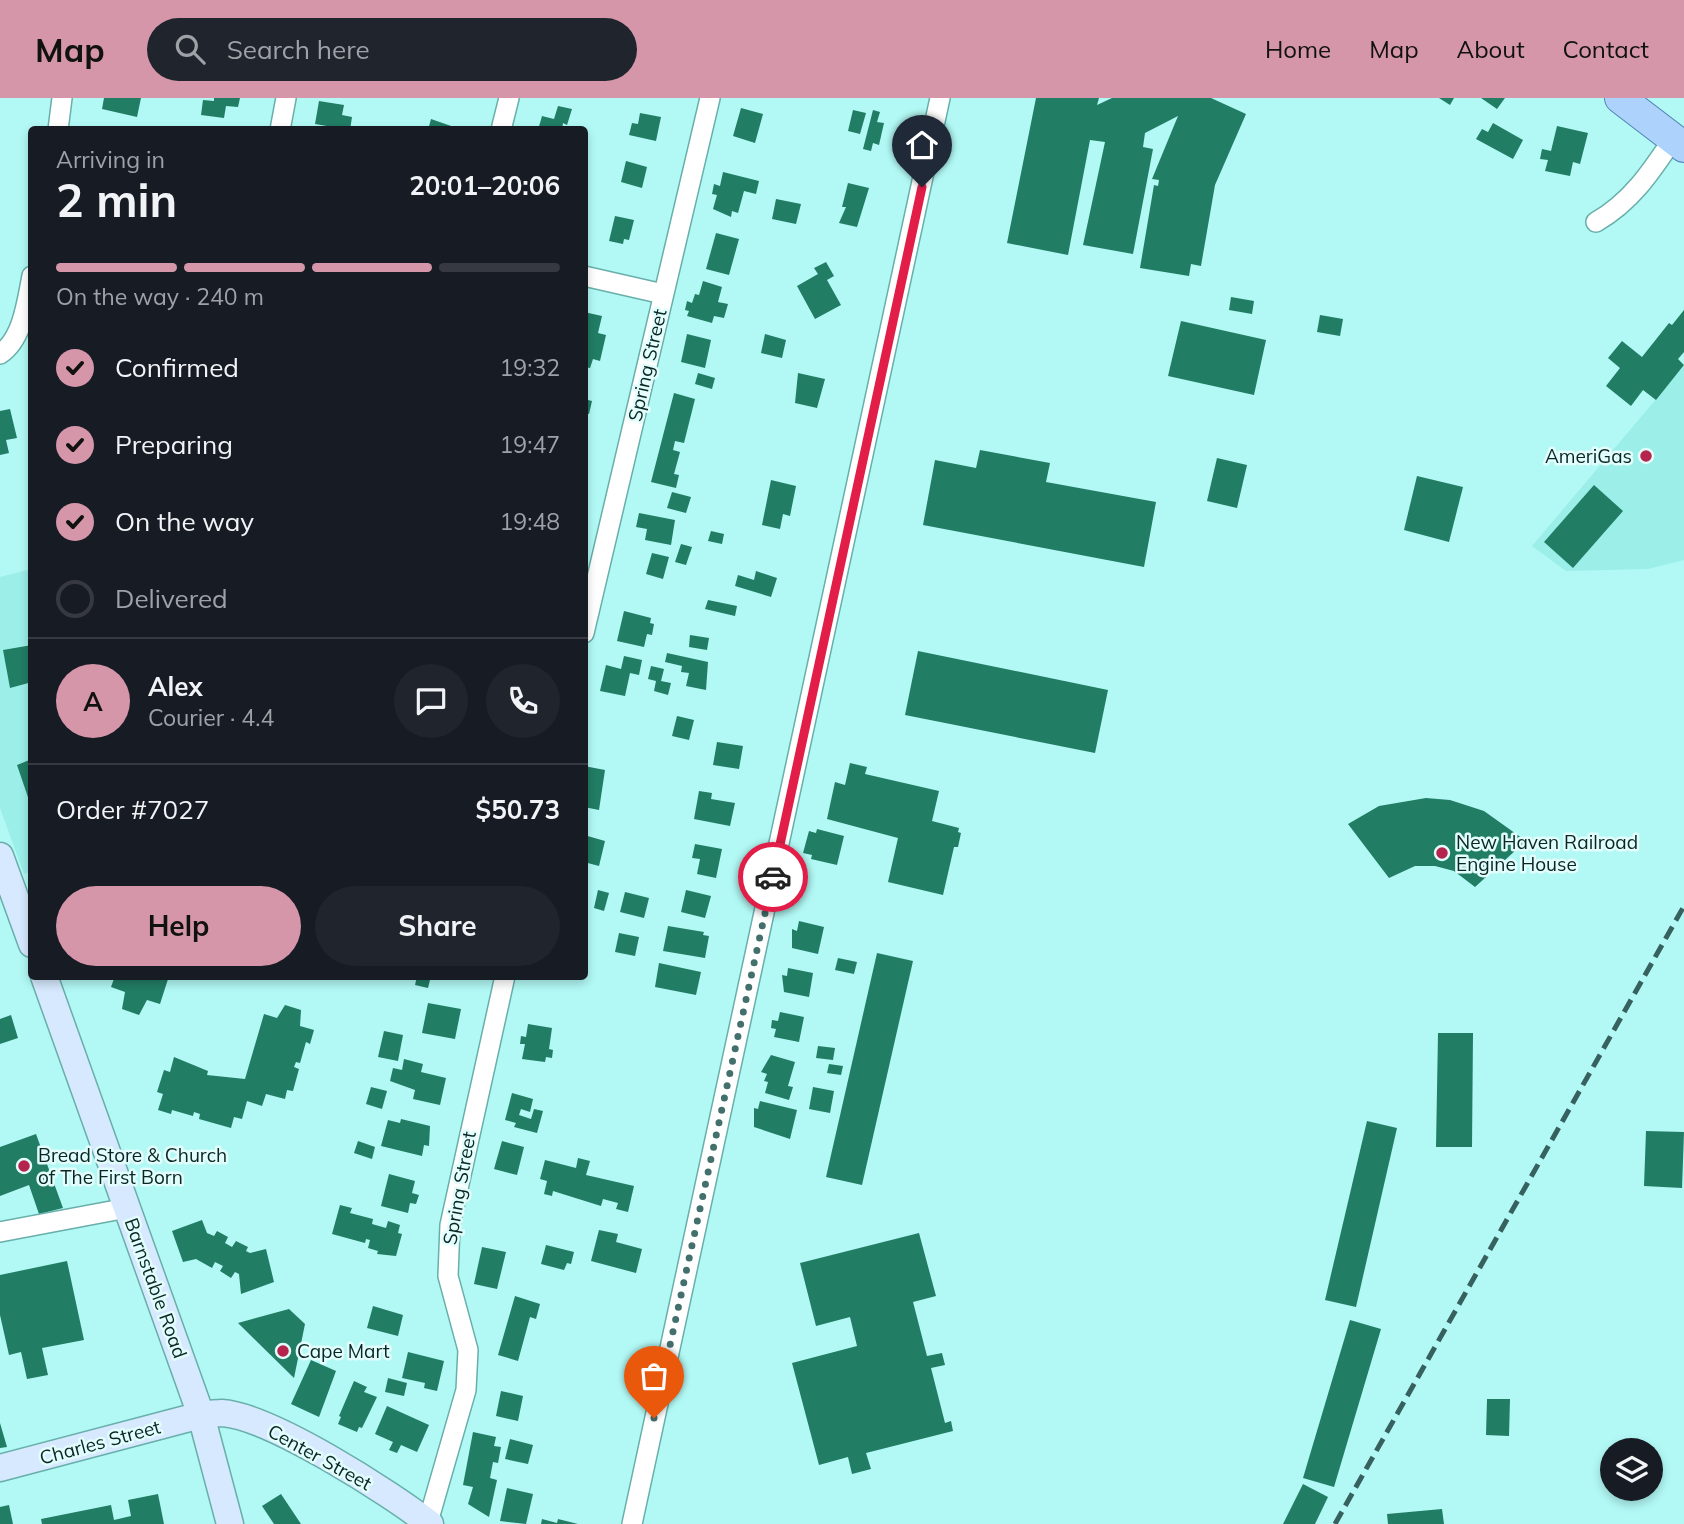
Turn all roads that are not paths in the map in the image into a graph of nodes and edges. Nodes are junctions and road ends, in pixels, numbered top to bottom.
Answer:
1 (62, 98) edge
2 (286, 98) edge
3 (509, 98) edge
4 (710, 98) edge
5 (940, 98) edge
6 (1620, 98) edge
7 (58, 126) edge
8 (281, 126) edge
9 (502, 126) edge
10 (1678, 143) edge
11 (1596, 222) dead end
12 (588, 277) edge
13 (663, 294) junction
14 (28, 295) edge
15 (0, 354) edge
16 (588, 616) edge
17 (0, 856) edge
18 (28, 933) edge
19 (45, 980) edge
20 (504, 980) edge
21 (127, 1208) junction
22 (0, 1232) edge
23 (201, 1415) junction
24 (0, 1468) edge
25 (429, 1523) edge
26 (230, 1524) edge
27 (632, 1524) edge

1 - 7 street
2 - 8 street
3 - 9 street
4 - 13 street, Spring Street
5 - 27 street
6 - 10 main road
10 - 11 street
12 - 13 street
13 - 16 street, Spring Street
14 - 15 street
17 - 18 main road
19 - 21 main road, Barnstable Road
20 - 25 street, Spring Street
21 - 22 street
21 - 23 main road, Barnstable Road
23 - 24 main road, Charles Street
23 - 25 main road, Center Street
23 - 26 main road, Barnstable Road

